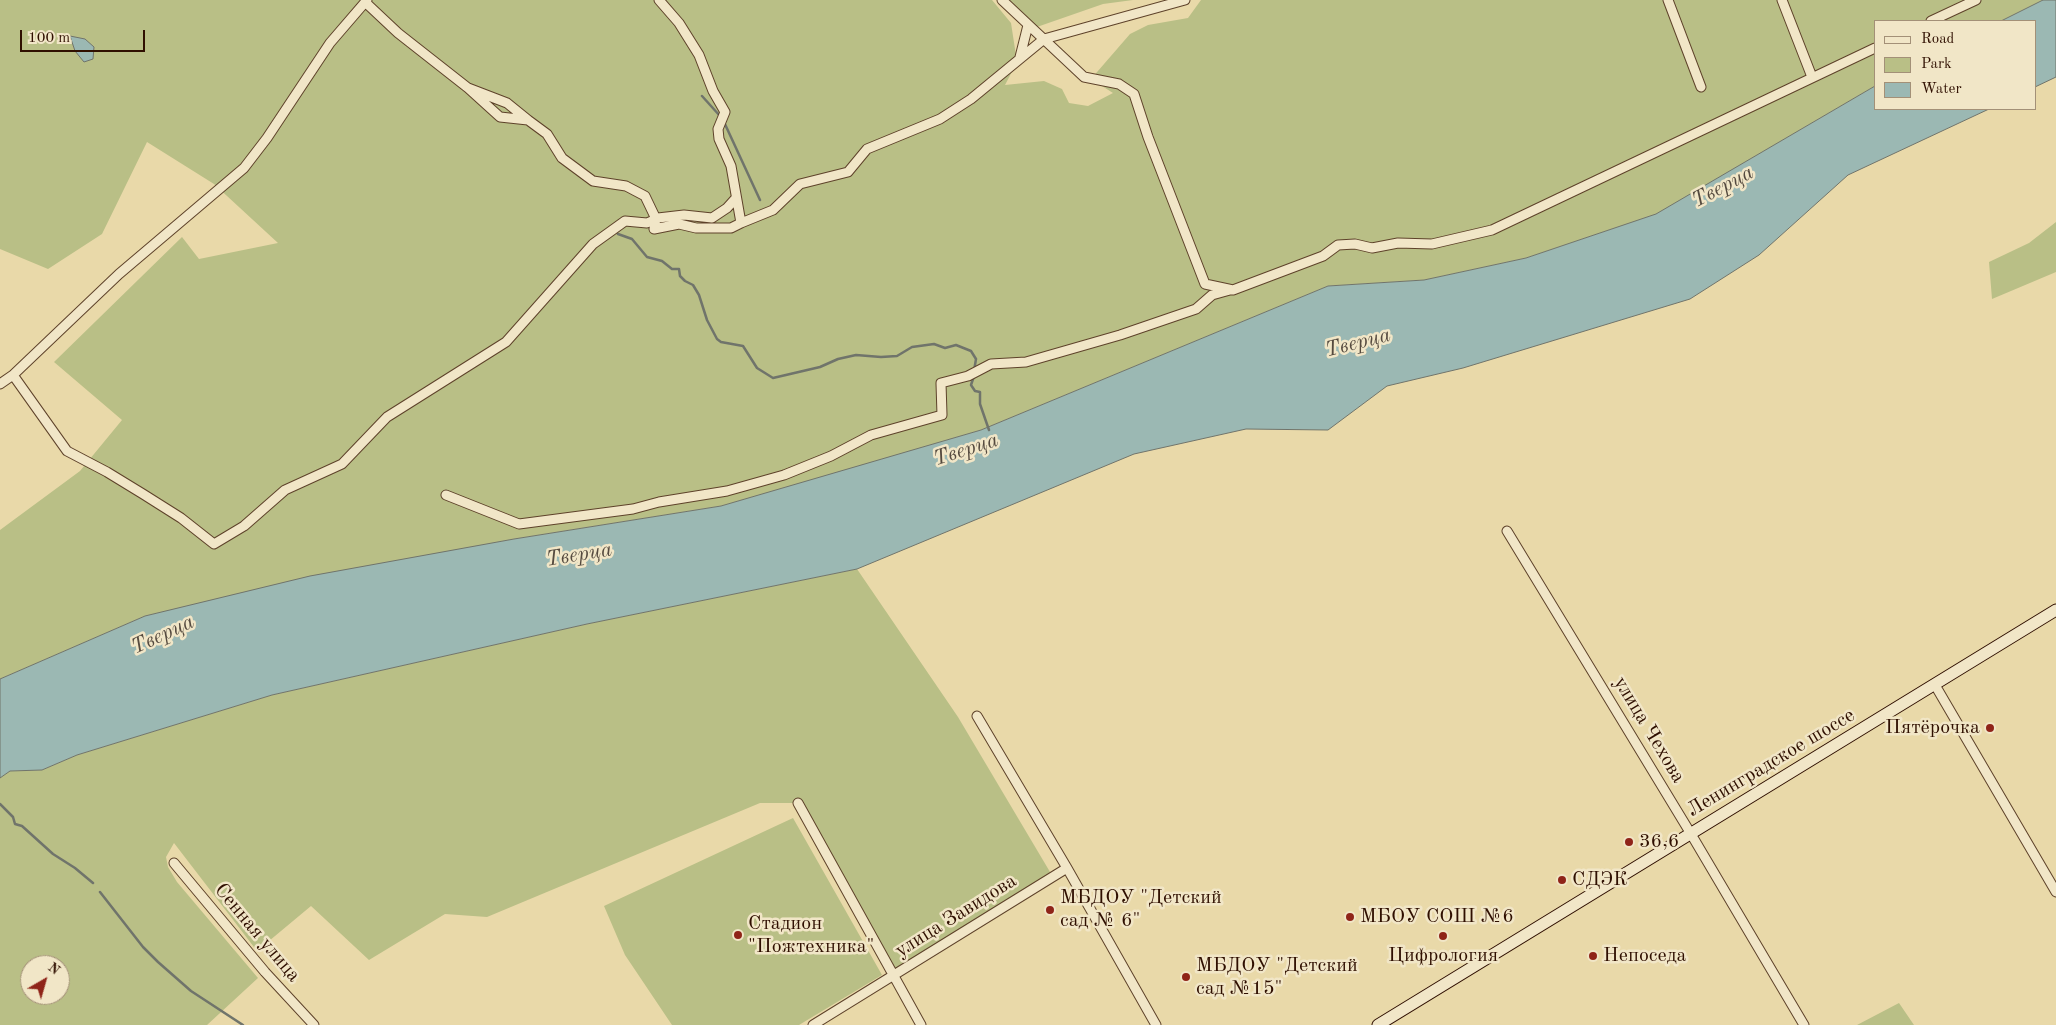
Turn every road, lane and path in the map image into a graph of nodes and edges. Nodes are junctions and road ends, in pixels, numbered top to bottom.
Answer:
1 (659, 0) edge
2 (1002, 0) edge
3 (1185, 0) edge
4 (1668, 0) edge
5 (1782, 0) edge
6 (1976, 0) edge
7 (366, 1) edge
8 (1933, 20) edge
9 (1028, 25) junction
10 (1044, 39) junction
11 (1874, 48) edge
12 (1020, 57) junction
13 (1812, 77) junction
14 (1701, 87) dead end
15 (468, 88) junction
16 (528, 120) junction
17 (736, 198) junction
18 (656, 219) junction
19 (741, 222) junction
20 (1233, 290) junction
21 (13, 375) junction
22 (0, 384) edge
23 (446, 495) dead end
24 (1507, 531) dead end
25 (2056, 610) edge
26 (1934, 685) junction
27 (977, 716) dead end
28 (798, 803) dead end
29 (1691, 834) junction
30 (174, 863) dead end
31 (1067, 868) junction
32 (2056, 892) edge
33 (892, 976) junction
34 (314, 1025) edge
35 (812, 1025) edge
36 (921, 1025) edge
37 (1156, 1025) edge
38 (1378, 1025) edge
39 (1804, 1025) edge

1 - 17 street
2 - 9 street
3 - 10 street
4 - 14 street
5 - 13 street
6 - 8 street
7 - 15 street
7 - 21 street
9 - 10 street
9 - 12 street
10 - 12 street
10 - 20 street
11 - 13 street
12 - 19 street
13 - 20 street
15 - 16 street
15 - 16 street
16 - 18 street
17 - 18 street
17 - 19 street
18 - 19 street
18 - 21 street
20 - 23 street
21 - 22 street
24 - 29 street, улица Чехова
25 - 26 main road, Ленинградское шоссе
26 - 29 main road, Ленинградское шоссе
26 - 32 street
27 - 31 street
28 - 33 street
29 - 38 main road, Ленинградское шоссе
29 - 39 street, улица Чехова
30 - 34 street, Сенная улица
31 - 33 street, улица Завидова
31 - 37 street
33 - 35 street, улица Завидова
33 - 36 street

